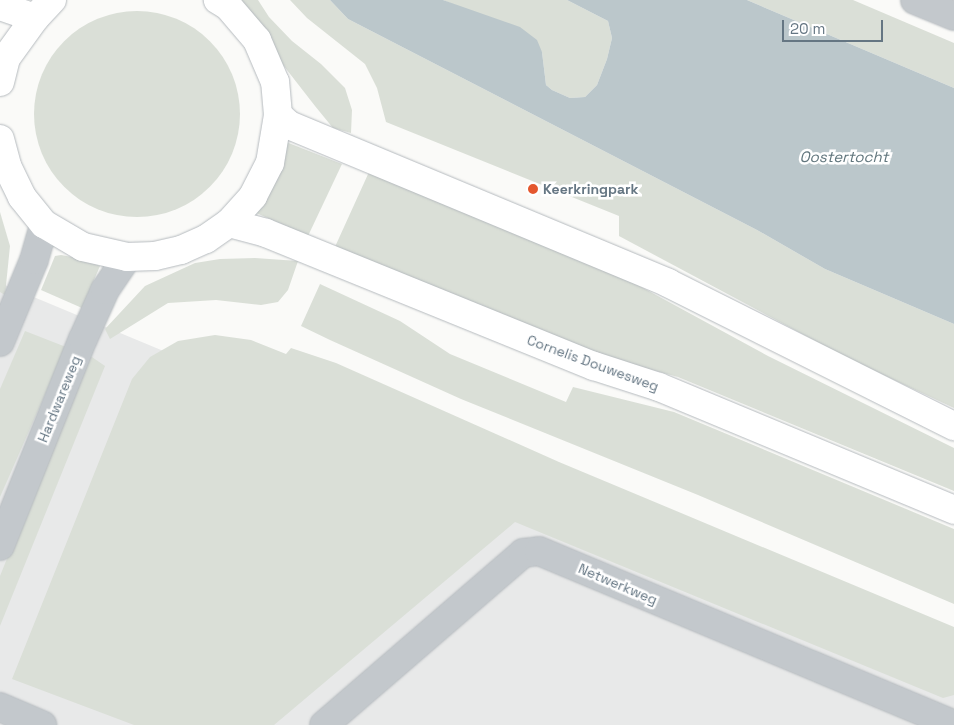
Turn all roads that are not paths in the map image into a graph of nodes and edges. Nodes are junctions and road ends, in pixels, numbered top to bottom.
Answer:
1 (218, 0) edge
2 (915, 0) edge
3 (0, 6) edge
4 (44, 9) edge
5 (954, 16) edge
6 (0, 82) edge
7 (278, 115) junction
8 (0, 139) edge
9 (229, 223) junction
10 (44, 224) junction
11 (127, 257) junction
12 (0, 342) edge
13 (954, 426) edge
14 (954, 510) edge
15 (0, 546) edge
16 (0, 707) edge
17 (42, 725) edge
18 (324, 725) edge
19 (954, 725) edge

1 - 7 main road
2 - 5 street
3 - 4 main road
4 - 6 main road
7 - 9 main road
7 - 13 main road
8 - 10 main road
9 - 11 main road
9 - 14 main road, Cornelis Douwesweg
10 - 11 main road
10 - 12 street
11 - 15 street, Hardwareweg
16 - 17 street
18 - 19 street, Netwerkweg

